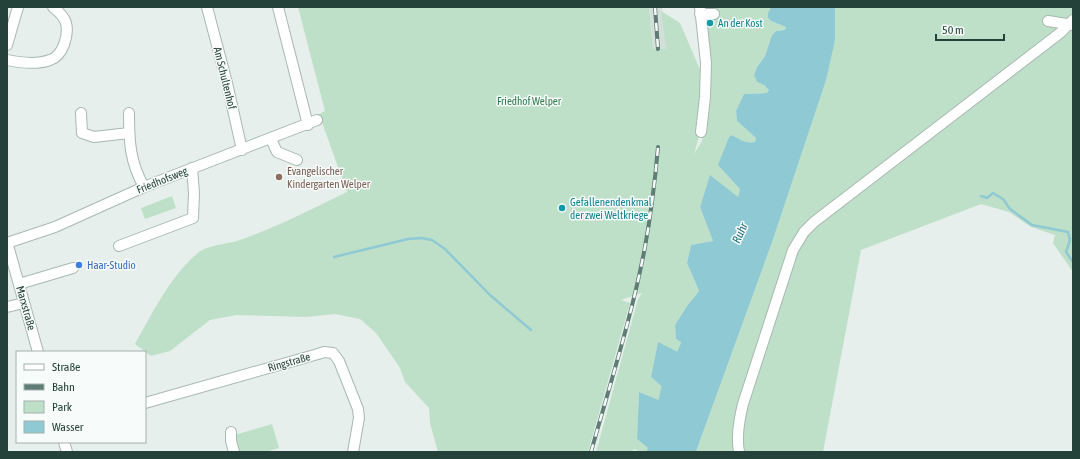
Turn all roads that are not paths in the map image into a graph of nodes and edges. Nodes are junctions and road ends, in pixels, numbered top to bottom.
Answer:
1 (18, 7) edge
2 (52, 7) edge
3 (207, 7) edge
4 (278, 7) edge
5 (700, 10) edge
6 (714, 14) dead end
7 (1048, 21) dead end
8 (1072, 23) edge
9 (7, 45) edge
10 (7, 60) edge
11 (81, 113) dead end
12 (129, 113) dead end
13 (317, 120) dead end
14 (308, 125) junction
15 (701, 132) dead end
16 (129, 133) junction
17 (271, 139) junction
18 (242, 150) junction
19 (297, 160) dead end
20 (192, 168) junction
21 (144, 187) junction
22 (7, 242) edge
23 (118, 246) dead end
24 (73, 268) dead end
25 (19, 284) junction
26 (24, 303) junction
27 (7, 307) edge
28 (38, 351) edge
29 (146, 404) edge
30 (232, 432) dead end
31 (234, 452) edge
32 (353, 452) edge
33 (739, 452) edge

1 - 9 street
2 - 10 street
3 - 18 street, Am Schultenhof
4 - 14 street
5 - 6 street
5 - 15 street
7 - 8 street
8 - 33 street
11 - 16 street
12 - 16 street
13 - 14 street, Friedhofsweg
14 - 17 street, Friedhofsweg
16 - 21 street
17 - 18 street, Friedhofsweg
17 - 19 street
18 - 20 street, Friedhofsweg
20 - 21 street, Friedhofsweg
20 - 23 street
21 - 22 street, Friedhofsweg
22 - 25 street, Marxstraße
24 - 25 street
25 - 26 street, Marxstraße
26 - 27 street
26 - 28 street, Marxstraße
29 - 32 street, Ringstraße
30 - 31 street

